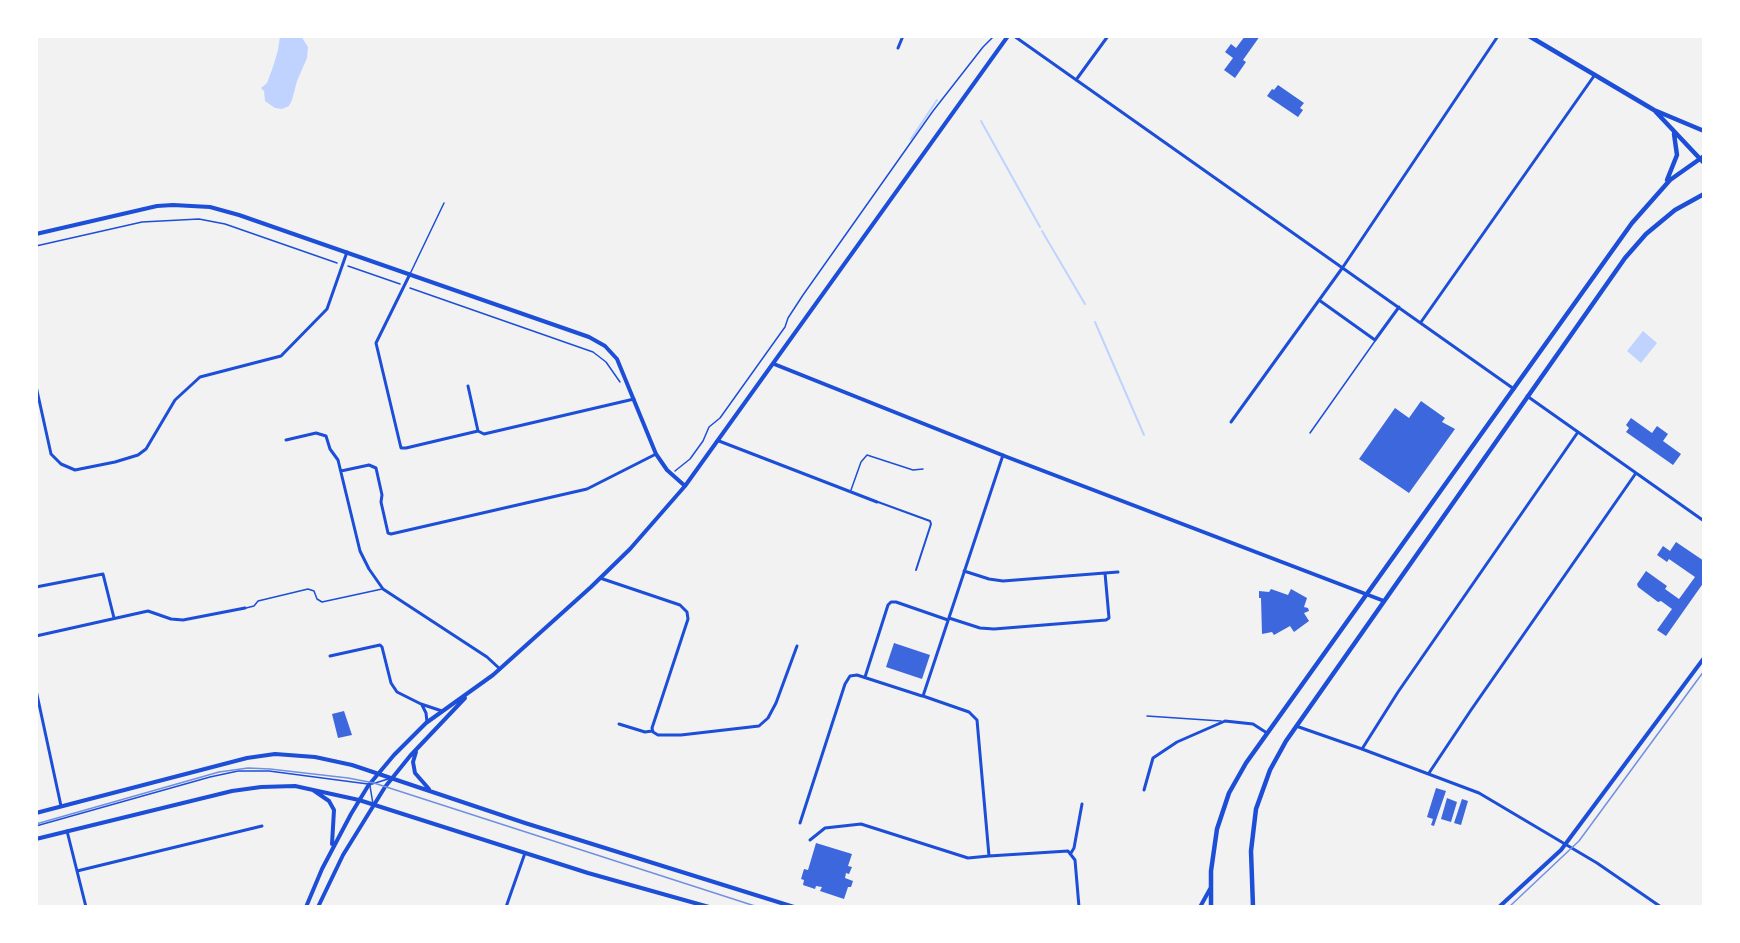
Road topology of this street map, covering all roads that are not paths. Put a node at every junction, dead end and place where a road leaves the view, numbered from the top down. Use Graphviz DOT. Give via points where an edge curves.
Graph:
graph roads {
  1 [pos="903,36"];
  2 [pos="1008,36"];
  3 [pos="1014,36"];
  4 [pos="1107,36"];
  5 [pos="1498,36"];
  6 [pos="1529,36"];
  7 [pos="897,48"];
  8 [pos="1594,76"];
  9 [pos="1076,80"];
  10 [pos="1654,110"];
  11 [pos="1704,131"];
  12 [pos="1673,132"];
  13 [pos="1702,157"];
  14 [pos="1704,163"];
  15 [pos="1664,185"];
  16 [pos="1704,194"];
  17 [pos="444,203"];
  18 [pos="36,234"];
  19 [pos="346,252"];
  20 [pos="1342,267"];
  21 [pos="410,274"];
  22 [pos="1319,300"];
  23 [pos="1399,307"];
  24 [pos="1421,322"];
  25 [pos="1375,340"];
  26 [pos="774,364"];
  27 [pos="36,386"];
  28 [pos="468,386"];
  29 [pos="1514,389"];
  30 [pos="1527,396"];
  31 [pos="634,399"];
  32 [pos="1232,422"];
  33 [pos="478,431"];
  34 [pos="1578,432"];
  35 [pos="1310,433"];
  36 [pos="286,440"];
  37 [pos="719,441"];
  38 [pos="656,454"];
  39 [pos="1003,455"];
  40 [pos="923,469"];
  41 [pos="341,471"];
  42 [pos="1636,472"];
  43 [pos="685,486"];
  44 [pos="851,491"];
  45 [pos="877,502"];
  46 [pos="1704,521"];
  47 [pos="916,570"];
  48 [pos="964,571"];
  49 [pos="1118,572"];
  50 [pos="1105,573"];
  51 [pos="600,578"];
  52 [pos="36,587"];
  53 [pos="383,589"];
  54 [pos="1366,593"];
  55 [pos="1384,601"];
  56 [pos="245,608"];
  57 [pos="114,618"];
  58 [pos="949,619"];
  59 [pos="36,636"];
  60 [pos="797,646"];
  61 [pos="330,656"];
  62 [pos="1704,658"];
  63 [pos="500,669"];
  64 [pos="865,677"];
  65 [pos="36,690"];
  66 [pos="467,695"];
  67 [pos="923,696"];
  68 [pos="421,704"];
  69 [pos="442,711"];
  70 [pos="1147,716"];
  71 [pos="1225,721"];
  72 [pos="426,723"];
  73 [pos="619,724"];
  74 [pos="1296,726"];
  75 [pos="652,731"];
  76 [pos="1267,733"];
  77 [pos="417,748"];
  78 [pos="1362,748"];
  79 [pos="1429,773"];
  80 [pos="378,774"];
  81 [pos="392,778"];
  82 [pos="369,785"];
  83 [pos="309,788"];
  84 [pos="1144,790"];
  85 [pos="431,791"];
  86 [pos="359,800"];
  87 [pos="374,804"];
  88 [pos="1082,804"];
  89 [pos="62,806"];
  90 [pos="36,813"];
  91 [pos="800,823"];
  92 [pos="36,826"];
  93 [pos="262,826"];
  94 [pos="67,831"];
  95 [pos="36,839"];
  96 [pos="810,840"];
  97 [pos="1566,844"];
  98 [pos="332,848"];
  99 [pos="525,853"];
  100 [pos="1071,853"];
  101 [pos="989,856"];
  102 [pos="77,871"];
  103 [pos="1210,889"];
  104 [pos="86,907"];
  105 [pos="306,907"];
  106 [pos="318,907"];
  107 [pos="506,907"];
  108 [pos="710,907"];
  109 [pos="794,907"];
  110 [pos="1079,907"];
  111 [pos="1200,907"];
  112 [pos="1211,907"];
  113 [pos="1252,907"];
  114 [pos="1499,907"];
  115 [pos="1661,907"];
  1 -- 7 [label="street"];
  2 -- 26 [label="street"];
  3 -- 9 [label="street"];
  4 -- 9 [label="street"];
  5 -- 20 [label="street"];
  6 -- 8 [label="main road"];
  8 -- 10 [label="main road"];
  8 -- 24 [label="street"];
  9 -- 20 [label="street"];
  10 -- 11 [label="main road"];
  10 -- 12 [label="main road"];
  12 -- 13 [label="main road"];
  12 -- 15 [label="main road" via="1677,155"];
  13 -- 14 [label="main road"];
  13 -- 15 [label="main road"];
  15 -- 29 [label="main road" via="1632,223"];
  16 -- 30 [label="main road" via="1675,210 1646,234"];
  17 -- 21 [label="lane"];
  18 -- 19 [label="street" via="148,207 182,205 223,210"];
  19 -- 21 [label="street"];
  19 -- 27 [label="street" via="327,309 281,356 200,377 175,400 146,449 135,456 75,470 61,464 51,454"];
  20 -- 22 [label="street"];
  20 -- 23 [label="street"];
  21 -- 31 [label="street" via="598,341 617,359"];
  21 -- 33 [label="street" via="376,343 399,445 406,448"];
  22 -- 25 [label="street"];
  22 -- 32 [label="street"];
  23 -- 24 [label="street"];
  23 -- 25 [label="street"];
  24 -- 29 [label="street"];
  25 -- 35 [label="lane"];
  26 -- 37 [label="street"];
  26 -- 39 [label="street"];
  28 -- 33 [label="street"];
  29 -- 54 [label="main road"];
  30 -- 34 [label="street"];
  30 -- 55 [label="main road"];
  31 -- 33 [label="street" via="484,434"];
  31 -- 38 [label="street"];
  34 -- 42 [label="street"];
  34 -- 78 [label="street"];
  36 -- 41 [label="street" via="316,433 326,436"];
  37 -- 43 [label="street"];
  37 -- 44 [label="street"];
  38 -- 41 [label="street" via="587,489 391,534 376,468 369,465"];
  38 -- 43 [label="street"];
  39 -- 48 [label="street"];
  39 -- 54 [label="street"];
  40 -- 44 [label="lane" via="913,470 867,455"];
  41 -- 53 [label="street" via="360,551"];
  42 -- 46 [label="street"];
  42 -- 79 [label="street"];
  43 -- 51 [label="street"];
  44 -- 45 [label="street"];
  45 -- 47 [label="street" via="932,524"];
  48 -- 50 [label="street" via="1003,581"];
  48 -- 58 [label="street"];
  49 -- 50 [label="street"];
  50 -- 58 [label="street" via="1107,620 994,629"];
  51 -- 63 [label="street"];
  51 -- 75 [label="street" via="680,605 687,612"];
  52 -- 57 [label="street" via="103,574"];
  53 -- 56 [label="lane" via="322,602 308,589"];
  53 -- 63 [label="street"];
  54 -- 55 [label="street"];
  54 -- 76 [label="main road"];
  55 -- 74 [label="main road"];
  56 -- 57 [label="street" via="183,620 148,611"];
  57 -- 59 [label="street"];
  58 -- 64 [label="street" via="889,603"];
  58 -- 67 [label="street"];
  60 -- 75 [label="street" via="776,703 759,726 668,737"];
  61 -- 68 [label="street" via="380,645 395,689"];
  62 -- 97 [label="street"];
  63 -- 66 [label="street"];
  64 -- 67 [label="street"];
  64 -- 91 [label="street" via="852,675 847,680"];
  65 -- 89 [label="street"];
  66 -- 69 [label="street"];
  66 -- 77 [label="street"];
  67 -- 101 [label="street" via="969,712 978,722"];
  68 -- 69 [label="street"];
  68 -- 72 [label="street"];
  69 -- 72 [label="street"];
  70 -- 71 [label="lane"];
  71 -- 76 [label="street" via="1253,724"];
  71 -- 84 [label="street" via="1177,742 1153,758"];
  72 -- 80 [label="street"];
  73 -- 75 [label="street"];
  74 -- 78 [label="street"];
  74 -- 113 [label="main road" via="1270,770 1257,809 1251,851"];
  76 -- 103 [label="main road" via="1241,771 1225,804 1215,842"];
  77 -- 81 [label="street"];
  77 -- 85 [label="street" via="415,773"];
  78 -- 79 [label="street"];
  79 -- 97 [label="street" via="1488,798"];
  80 -- 81 [label="street"];
  80 -- 82 [label="street"];
  80 -- 89 [label="street" via="321,758 292,754 261,756"];
  81 -- 82 [label="lane"];
  81 -- 85 [label="street"];
  81 -- 87 [label="street"];
  82 -- 86 [label="street"];
  82 -- 87 [label="lane"];
  82 -- 92 [label="lane" via="269,771 238,771"];
  83 -- 86 [label="street"];
  83 -- 94 [label="street" via="248,788"];
  83 -- 98 [label="street" via="329,801 334,810"];
  85 -- 109 [label="street"];
  86 -- 87 [label="street"];
  86 -- 98 [label="street"];
  87 -- 99 [label="street"];
  87 -- 106 [label="street"];
  88 -- 100 [label="street"];
  89 -- 90 [label="street"];
  93 -- 102 [label="street"];
  94 -- 95 [label="street"];
  94 -- 102 [label="street"];
  96 -- 101 [label="street" via="825,828 861,824 968,858"];
  97 -- 114 [label="street"];
  97 -- 115 [label="street"];
  98 -- 105 [label="street"];
  99 -- 107 [label="street"];
  99 -- 108 [label="street"];
  100 -- 101 [label="street" via="1063,850"];
  100 -- 110 [label="street"];
  102 -- 104 [label="street"];
  103 -- 111 [label="street"];
  103 -- 112 [label="main road"];
}
